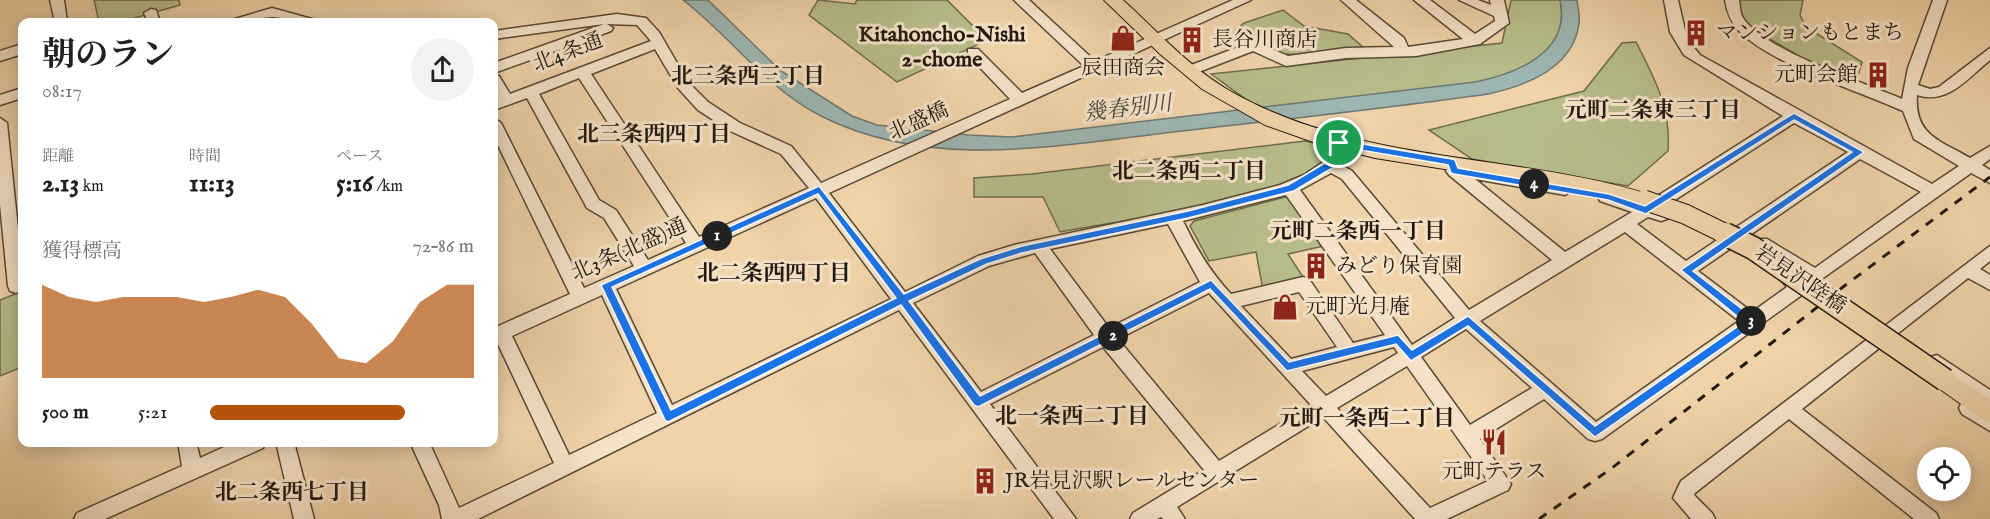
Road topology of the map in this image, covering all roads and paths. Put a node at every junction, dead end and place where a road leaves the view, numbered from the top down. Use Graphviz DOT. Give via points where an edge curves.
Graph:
graph roads {
  1 [pos="57,0"];
  2 [pos="1021,0"];
  3 [pos="1113,0"];
  4 [pos="1244,0"];
  5 [pos="1348,0"];
  6 [pos="1443,0"];
  7 [pos="1466,0"];
  8 [pos="1497,0"];
  9 [pos="1671,0"];
  10 [pos="1732,0"];
  11 [pos="1940,0"];
  12 [pos="1425,2"];
  13 [pos="1223,4"];
  14 [pos="1502,14"];
  15 [pos="60,18"];
  16 [pos="253,18"];
  17 [pos="293,18"];
  18 [pos="625,18"];
  19 [pos="498,34"];
  20 [pos="1157,39"];
  21 [pos="1475,41"];
  22 [pos="658,43"];
  23 [pos="18,50"];
  24 [pos="1402,50"];
  25 [pos="973,52"];
  26 [pos="1990,53"];
  27 [pos="0,56"];
  28 [pos="498,67"];
  29 [pos="1094,67"];
  30 [pos="582,72"];
  31 [pos="1197,75"];
  32 [pos="1912,88"];
  33 [pos="530,91"];
  34 [pos="18,94"];
  35 [pos="0,100"];
  36 [pos="500,103"];
  37 [pos="1013,103"];
  38 [pos="1911,109"];
  39 [pos="1794,116"];
  40 [pos="0,123"];
  41 [pos="498,131"];
  42 [pos="1334,142"];
  43 [pos="1990,151"];
  44 [pos="1859,152"];
  45 [pos="1330,165"];
  46 [pos="1970,165"];
  47 [pos="1453,166"];
  48 [pos="2,170"];
  49 [pos="848,177"];
  50 [pos="1990,177"];
  51 [pos="1290,188"];
  52 [pos="819,189"];
  53 [pos="1933,192"];
  54 [pos="1667,198"];
  55 [pos="1645,205"];
  56 [pos="1173,218"];
  57 [pos="1625,223"];
  58 [pos="1743,233"];
  59 [pos="1726,244"];
  60 [pos="696,245"];
  61 [pos="1039,246"];
  62 [pos="1990,252"];
  63 [pos="1565,261"];
  64 [pos="644,268"];
  65 [pos="1686,270"];
  66 [pos="1968,270"];
  67 [pos="1816,276"];
  68 [pos="1211,284"];
  69 [pos="1990,284"];
  70 [pos="606,285"];
  71 [pos="13,287"];
  72 [pos="1800,287"];
  73 [pos="580,297"];
  74 [pos="903,300"];
  75 [pos="1228,302"];
  76 [pos="1468,321"];
  77 [pos="1752,322"];
  78 [pos="1890,329"];
  79 [pos="498,334"];
  80 [pos="498,336"];
  81 [pos="1107,339"];
  82 [pos="1398,339"];
  83 [pos="1875,341"];
  84 [pos="1349,351"];
  85 [pos="1411,356"];
  86 [pos="1287,367"];
  87 [pos="1546,389"];
  88 [pos="1990,400"];
  89 [pos="978,402"];
  90 [pos="1324,408"];
  91 [pos="1789,409"];
  92 [pos="1990,412"];
  93 [pos="668,417"];
  94 [pos="1990,423"];
  95 [pos="1467,437"];
  96 [pos="188,447"];
  97 [pos="245,447"];
  98 [pos="286,447"];
  99 [pos="421,447"];
  100 [pos="565,466"];
  101 [pos="193,471"];
  102 [pos="1218,473"];
  103 [pos="1169,512"];
  104 [pos="91,518"];
  105 [pos="304,519"];
  106 [pos="452,519"];
  107 [pos="458,519"];
  108 [pos="1066,519"];
  109 [pos="1140,519"];
  110 [pos="1427,519"];
  111 [pos="1705,519"];
  112 [pos="1929,519"];
  1 -- 15 [label="street"];
  2 -- 29 [label="street"];
  3 -- 20 [label="main road, 岩見沢陸橋"];
  4 -- 13 [label="street"];
  5 -- 24 [label="street" via="1399,41"];
  6 -- 12 [label="street"];
  7 -- 14 [label="street"];
  8 -- 14 [label="street"];
  9 -- 39 [label="street" via="1676,34 1686,51"];
  10 -- 38 [label="street" via="1740,24 1782,52 1823,74"];
  11 -- 32 [label="street" via="1922,43"];
  12 -- 21 [label="street"];
  13 -- 20 [label="street"];
  14 -- 21 [label="street" via="1502,23"];
  16 -- 17 [label="street" via="272,12"];
  18 -- 19 [label="street"];
  18 -- 22 [label="street" via="641,21"];
  18 -- 28 [label="street" via="618,24"];
  20 -- 29 [label="street"];
  20 -- 31 [label="main road, 岩見沢陸橋"];
  21 -- 24 [label="street" via="1449,48"];
  22 -- 30 [label="street, 北4条通"];
  22 -- 52 [label="street" via="683,84 703,106 735,127 786,150"];
  23 -- 27 [label="street"];
  24 -- 31 [label="street" via="1286,61 1254,46"];
  25 -- 37 [label="street"];
  26 -- 32 [label="street" via="1944,91 1930,94"];
  29 -- 37 [label="street"];
  30 -- 33 [label="street, 北4条通"];
  30 -- 60 [label="street"];
  31 -- 42 [label="main road, 岩見沢陸橋" via="1264,116"];
  32 -- 38 [label="street"];
  33 -- 36 [label="street, 北4条通"];
  33 -- 64 [label="street" via="593,204 610,214"];
  34 -- 35 [label="street"];
  37 -- 49 [label="street, 北盛橋"];
  38 -- 46 [label="street" via="1918,135"];
  39 -- 44 [label="street"];
  39 -- 54 [label="street"];
  40 -- 48 [label="street"];
  41 -- 73 [label="street"];
  42 -- 45 [label="street" via="1336,158"];
  42 -- 47 [label="main road, 岩見沢陸橋"];
  43 -- 46 [label="street"];
  44 -- 53 [label="street"];
  44 -- 58 [label="street"];
  45 -- 51 [label="street"];
  45 -- 76 [label="street" via="1347,175"];
  46 -- 50 [label="street"];
  46 -- 53 [label="street"];
  47 -- 55 [label="main road, 岩見沢陸橋" via="1572,181"];
  47 -- 63 [label="street"];
  48 -- 71 [label="street"];
  49 -- 52 [label="street, 北3条(北盛)通"];
  51 -- 56 [label="street"];
  51 -- 82 [label="street"];
  52 -- 60 [label="street, 北3条(北盛)通"];
  52 -- 74 [label="street"];
  53 -- 67 [label="street"];
  54 -- 55 [label="street"];
  54 -- 58 [label="street"];
  55 -- 57 [label="street"];
  55 -- 59 [label="street"];
  55 -- 92 [label="main road, 岩見沢陸橋, bridge" via="1684,214 1753,248"];
  56 -- 61 [label="street"];
  56 -- 68 [label="street"];
  57 -- 63 [label="street"];
  57 -- 65 [label="street"];
  58 -- 59 [label="street"];
  58 -- 67 [label="street"];
  59 -- 65 [label="street"];
  59 -- 72 [label="street"];
  60 -- 64 [label="street, 北3条(北盛)通"];
  61 -- 74 [label="street" via="984,261"];
  61 -- 81 [label="street"];
  62 -- 66 [label="street"];
  63 -- 76 [label="street"];
  64 -- 70 [label="street, 北3条(北盛)通"];
  65 -- 77 [label="street"];
  66 -- 69 [label="street"];
  66 -- 78 [label="street"];
  67 -- 72 [label="street"];
  68 -- 75 [label="street"];
  68 -- 81 [label="street"];
  70 -- 73 [label="street, 北3条(北盛)通"];
  70 -- 93 [label="street"];
  72 -- 77 [label="street"];
  73 -- 79 [label="street, 北3条(北盛)通"];
  74 -- 89 [label="street"];
  74 -- 93 [label="street"];
  75 -- 84 [label="street" via="1303,284"];
  75 -- 86 [label="street"];
  76 -- 85 [label="street"];
  76 -- 87 [label="street"];
  77 -- 87 [label="street" via="1595,433"];
  78 -- 83 [label="street"];
  78 -- 88 [label="street"];
  80 -- 100 [label="street"];
  81 -- 89 [label="street"];
  81 -- 102 [label="street"];
  82 -- 84 [label="street"];
  82 -- 85 [label="street"];
  83 -- 91 [label="street"];
  83 -- 94 [label="street"];
  84 -- 86 [label="street"];
  85 -- 90 [label="street"];
  85 -- 95 [label="street"];
  86 -- 90 [label="street"];
  87 -- 95 [label="street"];
  89 -- 108 [label="street"];
  90 -- 102 [label="street"];
  90 -- 110 [label="street"];
  91 -- 111 [label="street" via="1684,491 1686,502"];
  91 -- 112 [label="street"];
  93 -- 100 [label="street"];
  95 -- 110 [label="street" via="1501,484"];
  96 -- 101 [label="street"];
  97 -- 101 [label="street"];
  98 -- 105 [label="street"];
  99 -- 106 [label="street"];
  100 -- 107 [label="street"];
  101 -- 104 [label="street"];
  102 -- 103 [label="street"];
  103 -- 109 [label="street"];
}
